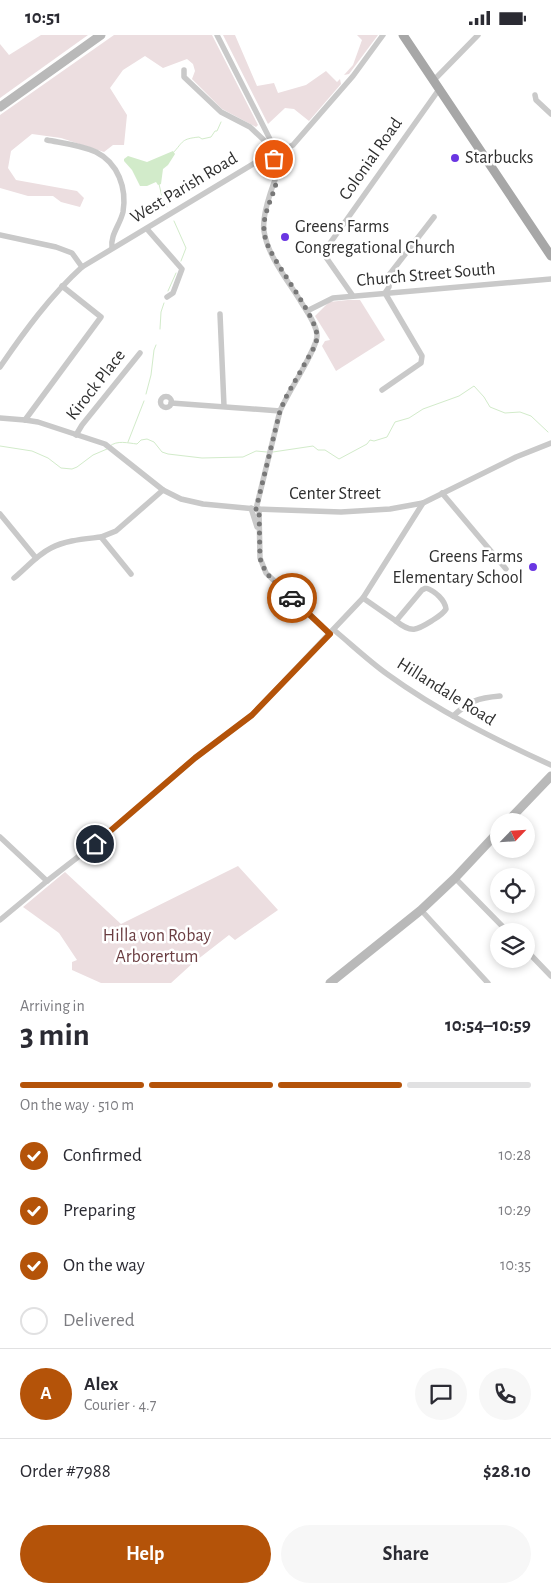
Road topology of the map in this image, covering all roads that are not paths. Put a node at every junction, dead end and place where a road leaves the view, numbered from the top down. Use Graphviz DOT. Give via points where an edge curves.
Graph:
graph roads {
  1 [pos="101,35"];
  2 [pos="217,35"];
  3 [pos="383,35"];
  4 [pos="403,35"];
  5 [pos="478,35"];
  6 [pos="184,69"];
  7 [pos="434,80"];
  8 [pos="440,88"];
  9 [pos="535,95"];
  10 [pos="0,107"];
  11 [pos="551,114"];
  12 [pos="46,140"];
  13 [pos="277,151"];
  14 [pos="278,173"];
  15 [pos="434,217"];
  16 [pos="147,229"];
  17 [pos="0,235"];
  18 [pos="112,249"];
  19 [pos="551,256"];
  20 [pos="82,267"];
  21 [pos="551,279"];
  22 [pos="62,286"];
  23 [pos="385,293"];
  24 [pos="353,296"];
  25 [pos="167,297"];
  26 [pos="306,311"];
  27 [pos="220,314"];
  28 [pos="140,353"];
  29 [pos="0,367"];
  30 [pos="382,390"];
  31 [pos="171,403"];
  32 [pos="224,406"];
  33 [pos="280,411"];
  34 [pos="0,418"];
  35 [pos="26,420"];
  36 [pos="76,435"];
  37 [pos="551,443"];
  38 [pos="163,490"];
  39 [pos="442,493"];
  40 [pos="423,503"];
  41 [pos="255,508"];
  42 [pos="0,513"];
  43 [pos="101,537"];
  44 [pos="36,558"];
  45 [pos="506,569"];
  46 [pos="131,574"];
  47 [pos="14,578"];
  48 [pos="364,598"];
  49 [pos="396,621"];
  50 [pos="332,632"];
  51 [pos="500,696"];
  52 [pos="452,716"];
  53 [pos="551,765"];
  54 [pos="551,776"];
  55 [pos="516,813"];
  56 [pos="0,837"];
  57 [pos="490,840"];
  58 [pos="454,878"];
  59 [pos="47,881"];
  60 [pos="421,910"];
  61 [pos="0,920"];
  62 [pos="499,923"];
  63 [pos="535,960"];
  64 [pos="551,976"];
  65 [pos="330,983"];
  66 [pos="488,983"];
  1 -- 10 [label="street"];
  2 -- 13 [label="street"];
  3 -- 13 [label="street, West Parish Road" via="298,139"];
  4 -- 7 [label="main road"];
  5 -- 7 [label="street"];
  6 -- 13 [label="street" via="184,77 221,112 250,127"];
  7 -- 8 [label="main road"];
  8 -- 19 [label="main road"];
  8 -- 24 [label="street, Colonial Road" via="324,253"];
  9 -- 11 [label="street"];
  12 -- 18 [label="street" via="94,152 103,157 121,178 124,193 122,213 111,242"];
  13 -- 14 [label="street"];
  13 -- 14 [label="street, Hillandale Road" via="285,155"];
  13 -- 16 [label="street, West Parish Road"];
  14 -- 26 [label="street, Hillandale Road" via="267,206 264,235"];
  15 -- 23 [label="street" via="389,275"];
  16 -- 18 [label="street, West Parish Road"];
  16 -- 25 [label="street" via="182,269 173,293"];
  17 -- 20 [label="street" via="72,253"];
  18 -- 20 [label="street, West Parish Road"];
  20 -- 22 [label="street, West Parish Road"];
  21 -- 23 [label="street, Church Street South"];
  22 -- 29 [label="street, West Parish Road"];
  22 -- 35 [label="street" via="101,317"];
  23 -- 24 [label="street, Church Street South"];
  23 -- 30 [label="street" via="422,360"];
  24 -- 26 [label="street, Church Street South" via="328,299"];
  26 -- 33 [label="street, Hillandale Road" via="317,334 316,343"];
  27 -- 32 [label="street"];
  28 -- 36 [label="street, Kirock Place"];
  31 -- 32 [label="street"];
  32 -- 33 [label="street"];
  33 -- 41 [label="street, Hillandale Road"];
  34 -- 35 [label="street, Center Street"];
  35 -- 36 [label="street, Center Street"];
  36 -- 38 [label="street, Center Street" via="109,447"];
  37 -- 39 [label="street"];
  38 -- 41 [label="street, Center Street" via="181,499 203,504"];
  38 -- 43 [label="street" via="116,531"];
  39 -- 40 [label="street"];
  39 -- 45 [label="street"];
  40 -- 41 [label="street, Center Street" via="341,512"];
  40 -- 48 [label="street"];
  41 -- 50 [label="street, Hillandale Road" via="260,558 266,573"];
  42 -- 44 [label="street"];
  43 -- 44 [label="street" via="68,541"];
  43 -- 46 [label="street"];
  44 -- 47 [label="street"];
  48 -- 49 [label="street"];
  48 -- 50 [label="street"];
  49 -- 49 [label="street" via="409,629 419,629 444,613 446,605 426,588"];
  50 -- 52 [label="street, Hillandale Road" via="387,674"];
  50 -- 59 [label="street" via="252,715"];
  51 -- 52 [label="street" via="468,703"];
  52 -- 53 [label="street, Hillandale Road"];
  54 -- 55 [label="street"];
  56 -- 59 [label="street"];
  57 -- 58 [label="street"];
  58 -- 60 [label="street"];
  58 -- 62 [label="street"];
  59 -- 61 [label="street"];
  60 -- 65 [label="street"];
  60 -- 66 [label="street"];
  63 -- 64 [label="street"];
}
